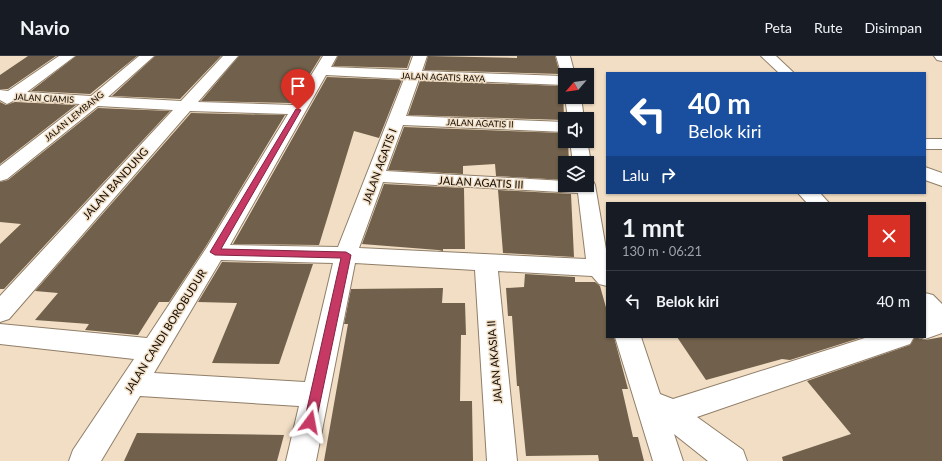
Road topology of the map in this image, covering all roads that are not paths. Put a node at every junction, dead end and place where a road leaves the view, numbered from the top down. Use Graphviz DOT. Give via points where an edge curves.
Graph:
graph roads {
  1 [pos="68,56"];
  2 [pos="147,56"];
  3 [pos="231,56"];
  4 [pos="420,56"];
  5 [pos="563,56"];
  6 [pos="768,56"];
  7 [pos="326,64"];
  8 [pos="566,68"];
  9 [pos="786,72"];
  10 [pos="411,76"];
  11 [pos="558,81"];
  12 [pos="4,98"];
  13 [pos="95,100"];
  14 [pos="184,106"];
  15 [pos="298,110"];
  16 [pos="395,120"];
  17 [pos="558,127"];
  18 [pos="926,144"];
  19 [pos="942,144"];
  20 [pos="0,175"];
  21 [pos="375,176"];
  22 [pos="558,185"];
  23 [pos="587,192"];
  24 [pos="809,194"];
  25 [pos="818,202"];
  26 [pos="215,252"];
  27 [pos="346,255"];
  28 [pos="486,263"];
  29 [pos="603,273"];
  30 [pos="926,303"];
  31 [pos="0,312"];
  32 [pos="926,329"];
  33 [pos="0,334"];
  34 [pos="628,338"];
  35 [pos="898,338"];
  36 [pos="154,350"];
  37 [pos="133,384"];
  38 [pos="316,395"];
  39 [pos="646,396"];
  40 [pos="671,414"];
  41 [pos="84,461"];
  42 [pos="301,461"];
  43 [pos="502,461"];
  44 [pos="668,461"];
  45 [pos="732,461"];
  1 -- 12 [label="street"];
  2 -- 13 [label="street, JALAN LEMBANG"];
  3 -- 14 [label="street, JALAN BANDUNG"];
  4 -- 10 [label="street, JALAN AGATIS I"];
  5 -- 8 [label="street"];
  6 -- 9 [label="street"];
  7 -- 10 [label="street, JALAN AGATIS RAYA"];
  7 -- 15 [label="street, JALAN CANDI BOROBUDUR"];
  10 -- 11 [label="street, JALAN AGATIS RAYA"];
  10 -- 16 [label="street, JALAN AGATIS I"];
  12 -- 13 [label="street, JALAN CIAMIS"];
  13 -- 14 [label="street, JALAN CIAMIS"];
  13 -- 20 [label="street, JALAN LEMBANG"];
  14 -- 15 [label="street, JALAN CIAMIS"];
  14 -- 31 [label="street, JALAN BANDUNG"];
  15 -- 26 [label="street, JALAN CANDI BOROBUDUR"];
  16 -- 17 [label="street, JALAN AGATIS II"];
  16 -- 21 [label="street, JALAN AGATIS I"];
  18 -- 19 [label="street"];
  21 -- 22 [label="street, JALAN AGATIS III"];
  21 -- 27 [label="street, JALAN AGATIS I"];
  23 -- 29 [label="street"];
  24 -- 25 [label="street"];
  26 -- 27 [label="street"];
  26 -- 36 [label="street, JALAN CANDI BOROBUDUR"];
  27 -- 28 [label="street"];
  27 -- 38 [label="street, JALAN AGATIS I"];
  28 -- 29 [label="street"];
  28 -- 43 [label="street, JALAN AKASIA II"];
  30 -- 32 [label="street" via="940,318 937,325"];
  33 -- 36 [label="street"];
  34 -- 39 [label="street"];
  35 -- 40 [label="street"];
  36 -- 37 [label="street, JALAN CANDI BOROBUDUR"];
  37 -- 38 [label="street"];
  37 -- 41 [label="street, JALAN CANDI BOROBUDUR"];
  38 -- 42 [label="street, JALAN AGATIS I"];
  39 -- 40 [label="street"];
  39 -- 44 [label="street"];
  40 -- 45 [label="street"];
}
